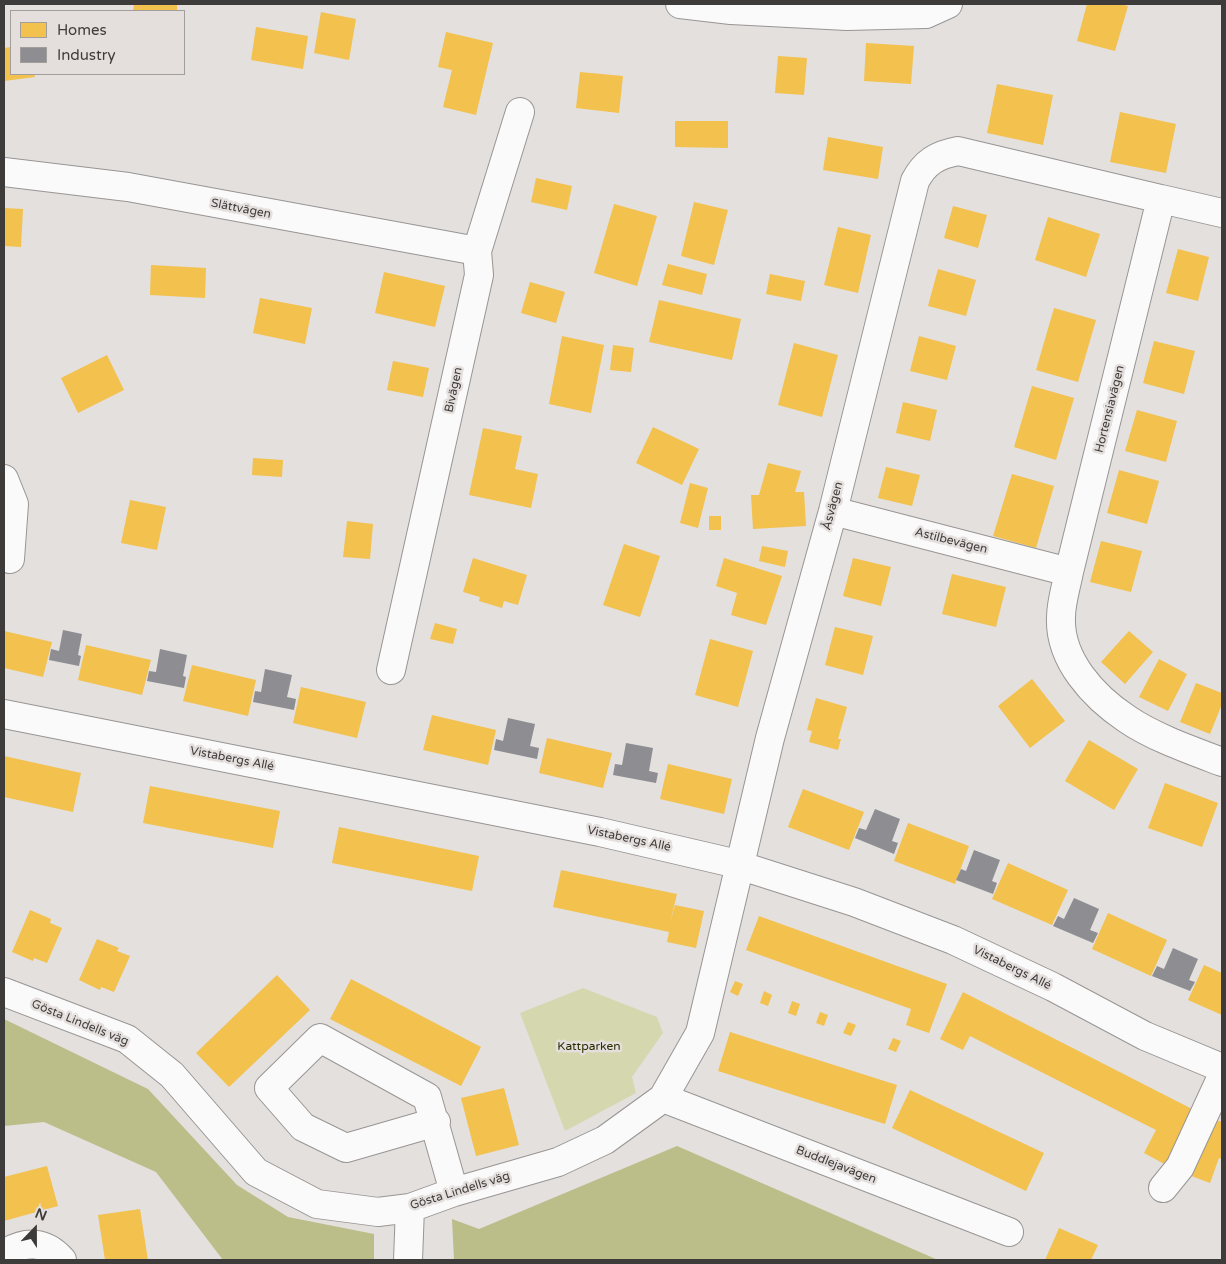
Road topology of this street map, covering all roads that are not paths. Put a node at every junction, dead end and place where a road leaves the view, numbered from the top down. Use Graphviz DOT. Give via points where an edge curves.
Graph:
graph roads {
  1 [pos="680,4"];
  2 [pos="948,4"];
  3 [pos="520,112"];
  4 [pos="4,172"];
  5 [pos="1162,199"];
  6 [pos="1222,213"];
  7 [pos="477,251"];
  8 [pos="4,479"];
  9 [pos="832,511"];
  10 [pos="10,559"];
  11 [pos="1069,572"];
  12 [pos="391,670"];
  13 [pos="4,714"];
  14 [pos="1222,762"];
  15 [pos="741,866"];
  16 [pos="4,992"];
  17 [pos="1222,1068"];
  18 [pos="1222,1076"];
  19 [pos="663,1098"];
  20 [pos="436,1122"];
  21 [pos="1163,1188"];
  22 [pos="454,1192"];
  23 [pos="410,1208"];
  24 [pos="1009,1232"];
  25 [pos="4,1254"];
  26 [pos="62,1260"];
  27 [pos="408,1260"];
  1 -- 2 [label="street" via="848,16 926,14"];
  3 -- 7 [label="street, Bivägen"];
  4 -- 7 [label="street, Slättvägen" via="128,187"];
  5 -- 6 [label="street"];
  5 -- 9 [label="street, Åsvägen" via="958,151 938,155 923,167 915,181"];
  5 -- 11 [label="street, Hortensiavägen"];
  7 -- 12 [label="street, Bivägen" via="478,275"];
  8 -- 10 [label="street" via="14,504"];
  9 -- 11 [label="street, Astilbevägen"];
  9 -- 15 [label="street, Åsvägen" via="770,738"];
  11 -- 14 [label="street, Hortensiavägen" via="1061,618 1067,652 1080,676 1128,720"];
  13 -- 15 [label="street, Vistabergs Allé" via="600,832"];
  15 -- 17 [label="street, Vistabergs Allé" via="854,902 953,940 1053,987 1145,1036"];
  15 -- 19 [label="street, Gösta Lindells väg" via="700,1033"];
  16 -- 23 [label="street, Gösta Lindells väg" via="127,1039 172,1075 256,1172 317,1204 378,1212"];
  18 -- 21 [label="street" via="1180,1167"];
  19 -- 22 [label="street, Gösta Lindells väg" via="605,1140 558,1162"];
  19 -- 24 [label="street, Buddlejavägen"];
  20 -- 20 [label="street" via="427,1097 320,1038 269,1088 303,1127 346,1148"];
  20 -- 22 [label="street"];
  22 -- 23 [label="street, Gösta Lindells väg"];
  23 -- 27 [label="street"];
  25 -- 26 [label="street" via="17,1246 36,1244 47,1246"];
}
